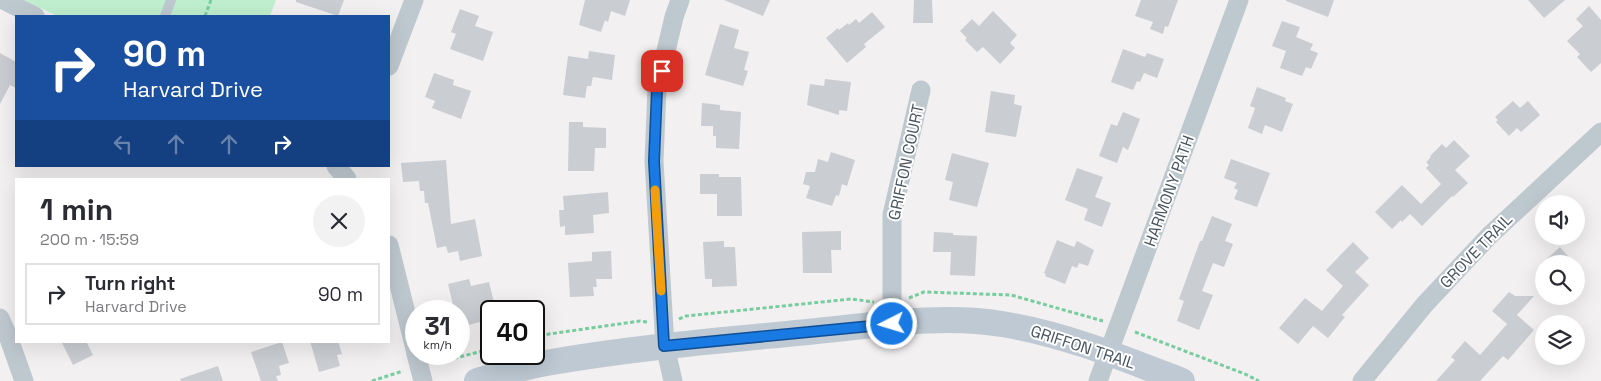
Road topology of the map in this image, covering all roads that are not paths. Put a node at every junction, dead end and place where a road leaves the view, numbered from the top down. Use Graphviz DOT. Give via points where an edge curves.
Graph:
graph roads {
  1 [pos="3,0"];
  2 [pos="170,0"];
  3 [pos="414,0"];
  4 [pos="680,0"];
  5 [pos="1239,0"];
  6 [pos="33,15"];
  7 [pos="165,15"];
  8 [pos="390,63"];
  9 [pos="921,90"];
  10 [pos="1601,132"];
  11 [pos="337,167"];
  12 [pos="346,178"];
  13 [pos="390,249"];
  14 [pos="405,310"];
  15 [pos="0,318"];
  16 [pos="892,324"];
  17 [pos="664,336"];
  18 [pos="1109,353"];
  19 [pos="419,365"];
  20 [pos="24,381"];
  21 [pos="423,381"];
  22 [pos="477,381"];
  23 [pos="673,381"];
  24 [pos="1098,381"];
  25 [pos="1182,381"];
  26 [pos="1362,381"];
  1 -- 6 [label="street"];
  2 -- 7 [label="lane"];
  3 -- 8 [label="street"];
  4 -- 17 [label="street" via="657,89 656,107 654,161"];
  5 -- 18 [label="street, HARMONY PATH"];
  9 -- 16 [label="street, GRIFFON COURT" via="892,215"];
  10 -- 26 [label="street, GROVE TRAIL" via="1489,236 1425,304"];
  11 -- 12 [label="street"];
  13 -- 14 [label="street"];
  15 -- 20 [label="street"];
  16 -- 17 [label="street, GRIFFON TRAIL"];
  16 -- 18 [label="street, GRIFFON TRAIL" via="962,320 1001,323 1050,333"];
  17 -- 22 [label="street, GRIFFON TRAIL"];
  17 -- 23 [label="street"];
  18 -- 24 [label="street, HARMONY PATH"];
  18 -- 25 [label="street, GRIFFON TRAIL"];
  19 -- 21 [label="street"];
}
